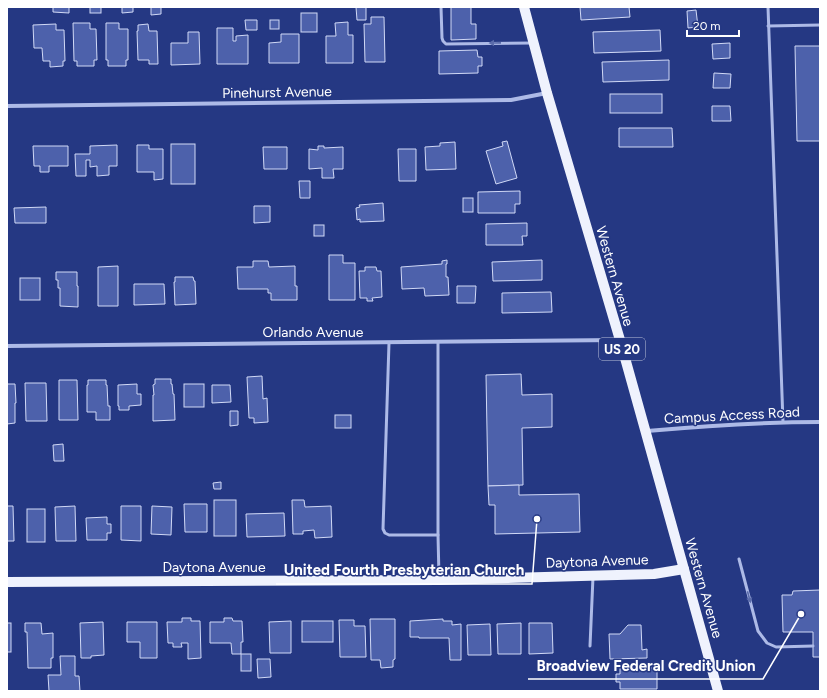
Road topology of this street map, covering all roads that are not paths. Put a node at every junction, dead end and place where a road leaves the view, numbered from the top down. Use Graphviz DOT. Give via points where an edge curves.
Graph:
graph roads {
  1 [pos="441,7"];
  2 [pos="524,7"];
  3 [pos="768,7"];
  4 [pos="820,25"];
  5 [pos="768,26"];
  6 [pos="534,42"];
  7 [pos="547,93"];
  8 [pos="7,106"];
  9 [pos="620,340"];
  10 [pos="438,342"];
  11 [pos="389,343"];
  12 [pos="7,346"];
  13 [pos="783,422"];
  14 [pos="820,422"];
  15 [pos="645,432"];
  16 [pos="438,535"];
  17 [pos="739,559"];
  18 [pos="684,569"];
  19 [pos="593,575"];
  20 [pos="439,580"];
  21 [pos="7,582"];
  22 [pos="590,646"];
  23 [pos="813,646"];
  24 [pos="718,691"];
  6 -- 1 [label="lane, one-way" via="446,44 442,38"];
  2 -- 6 [label="main road, Western Avenue / US 20"];
  3 -- 5 [label="lane"];
  4 -- 5 [label="lane"];
  5 -- 13 [label="lane"];
  6 -- 7 [label="main road, Western Avenue / US 20"];
  7 -- 8 [label="street, Pinehurst Avenue" via="511,100"];
  7 -- 9 [label="main road, Western Avenue / US 20"];
  9 -- 10 [label="street, Orlando Avenue"];
  9 -- 15 [label="main road, Western Avenue / US 20"];
  10 -- 11 [label="street, Orlando Avenue"];
  10 -- 16 [label="lane"];
  11 -- 12 [label="street, Orlando Avenue"];
  11 -- 16 [label="lane" via="383,529 389,535"];
  13 -- 14 [label="street, Campus Access Road"];
  13 -- 15 [label="street, Campus Access Road"];
  15 -- 18 [label="main road, Western Avenue / US 20"];
  16 -- 20 [label="lane"];
  17 -- 23 [label="lane, one-way" via="758,632 767,643 776,647"];
  18 -- 19 [label="main road, Daytona Avenue" via="654,574"];
  18 -- 24 [label="main road, Western Avenue / US 20"];
  19 -- 20 [label="main road, Daytona Avenue"];
  19 -- 22 [label="lane"];
  20 -- 21 [label="main road, Daytona Avenue"];
}
